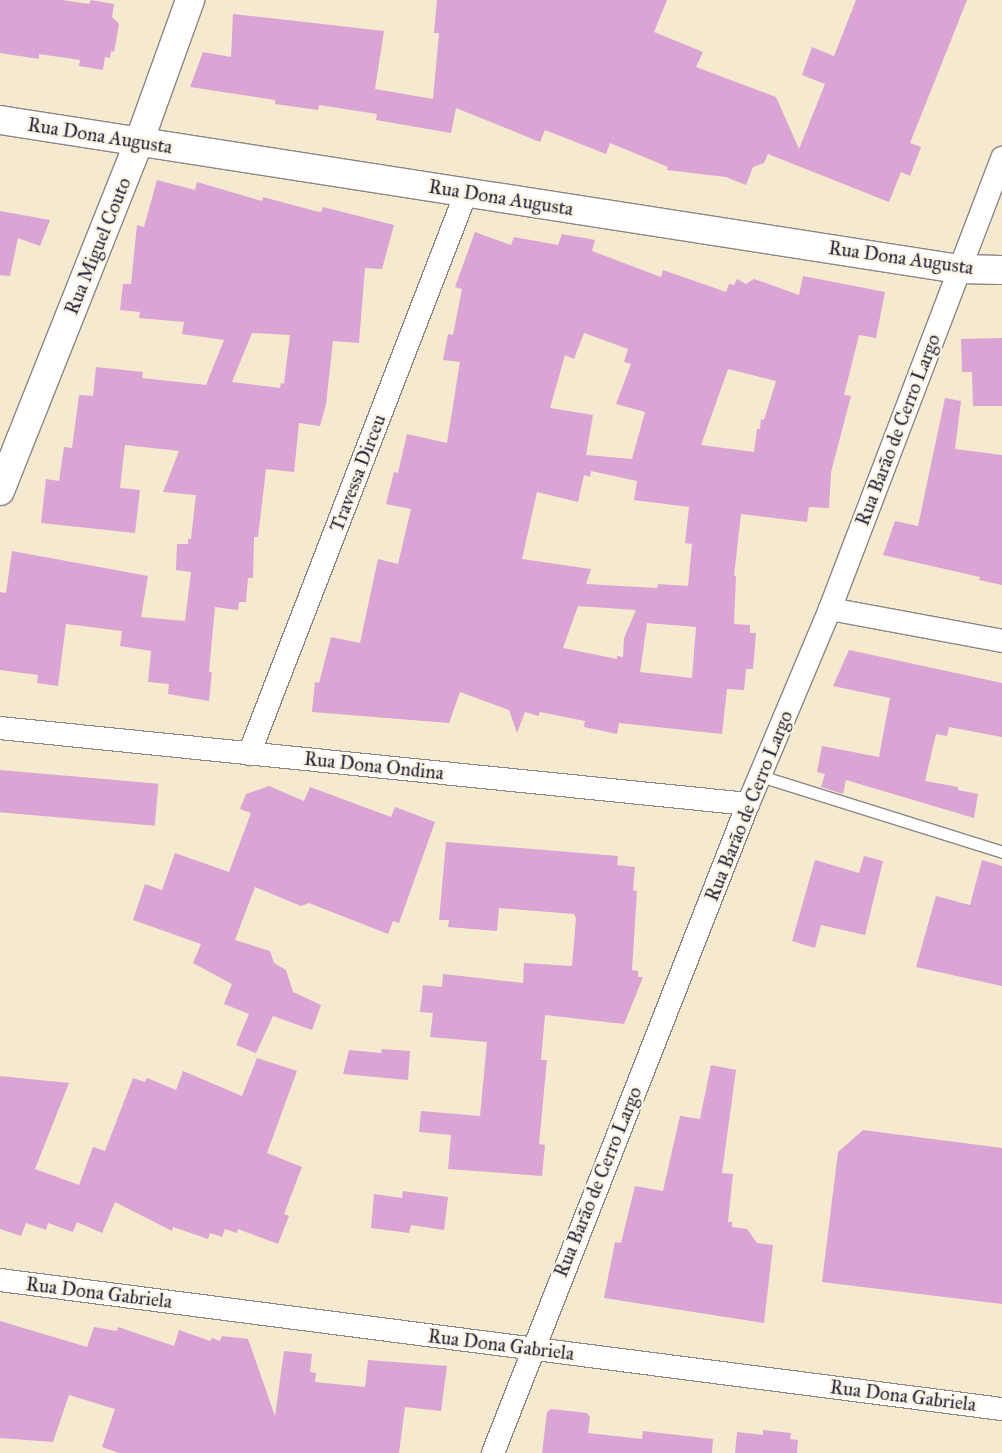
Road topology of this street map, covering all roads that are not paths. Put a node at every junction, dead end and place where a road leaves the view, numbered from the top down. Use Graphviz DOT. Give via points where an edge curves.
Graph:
graph roads {
  1 [pos="190,0"];
  2 [pos="0,120"];
  3 [pos="139,142"];
  4 [pos="1002,158"];
  5 [pos="466,193"];
  6 [pos="959,269"];
  7 [pos="1002,270"];
  8 [pos="0,491"];
  9 [pos="830,609"];
  10 [pos="1002,641"];
  11 [pos="0,728"];
  12 [pos="249,754"];
  13 [pos="760,776"];
  14 [pos="748,804"];
  15 [pos="1002,852"];
  16 [pos="0,1280"];
  17 [pos="532,1349"];
  18 [pos="1002,1409"];
  19 [pos="493,1453"];
  1 -- 3 [label="street, Rua Miguel Couto"];
  2 -- 3 [label="street, Rua Dona Augusta"];
  3 -- 5 [label="street, Rua Dona Augusta"];
  3 -- 8 [label="street, Rua Miguel Couto"];
  4 -- 6 [label="street, Rua Barão de Cerro Largo"];
  5 -- 6 [label="street, Rua Dona Augusta"];
  5 -- 12 [label="street, Travessa Dirceu"];
  6 -- 7 [label="street, Rua Dona Augusta"];
  6 -- 9 [label="street, Rua Barão de Cerro Largo"];
  9 -- 10 [label="street"];
  9 -- 13 [label="street, Rua Barão de Cerro Largo"];
  11 -- 12 [label="street, Rua Dona Ondina"];
  12 -- 14 [label="street, Rua Dona Ondina"];
  13 -- 14 [label="street, Rua Barão de Cerro Largo"];
  13 -- 15 [label="lane"];
  14 -- 17 [label="street, Rua Barão de Cerro Largo"];
  16 -- 17 [label="street, Rua Dona Gabriela"];
  17 -- 18 [label="street, Rua Dona Gabriela"];
  17 -- 19 [label="street, Rua Barão de Cerro Largo"];
}
